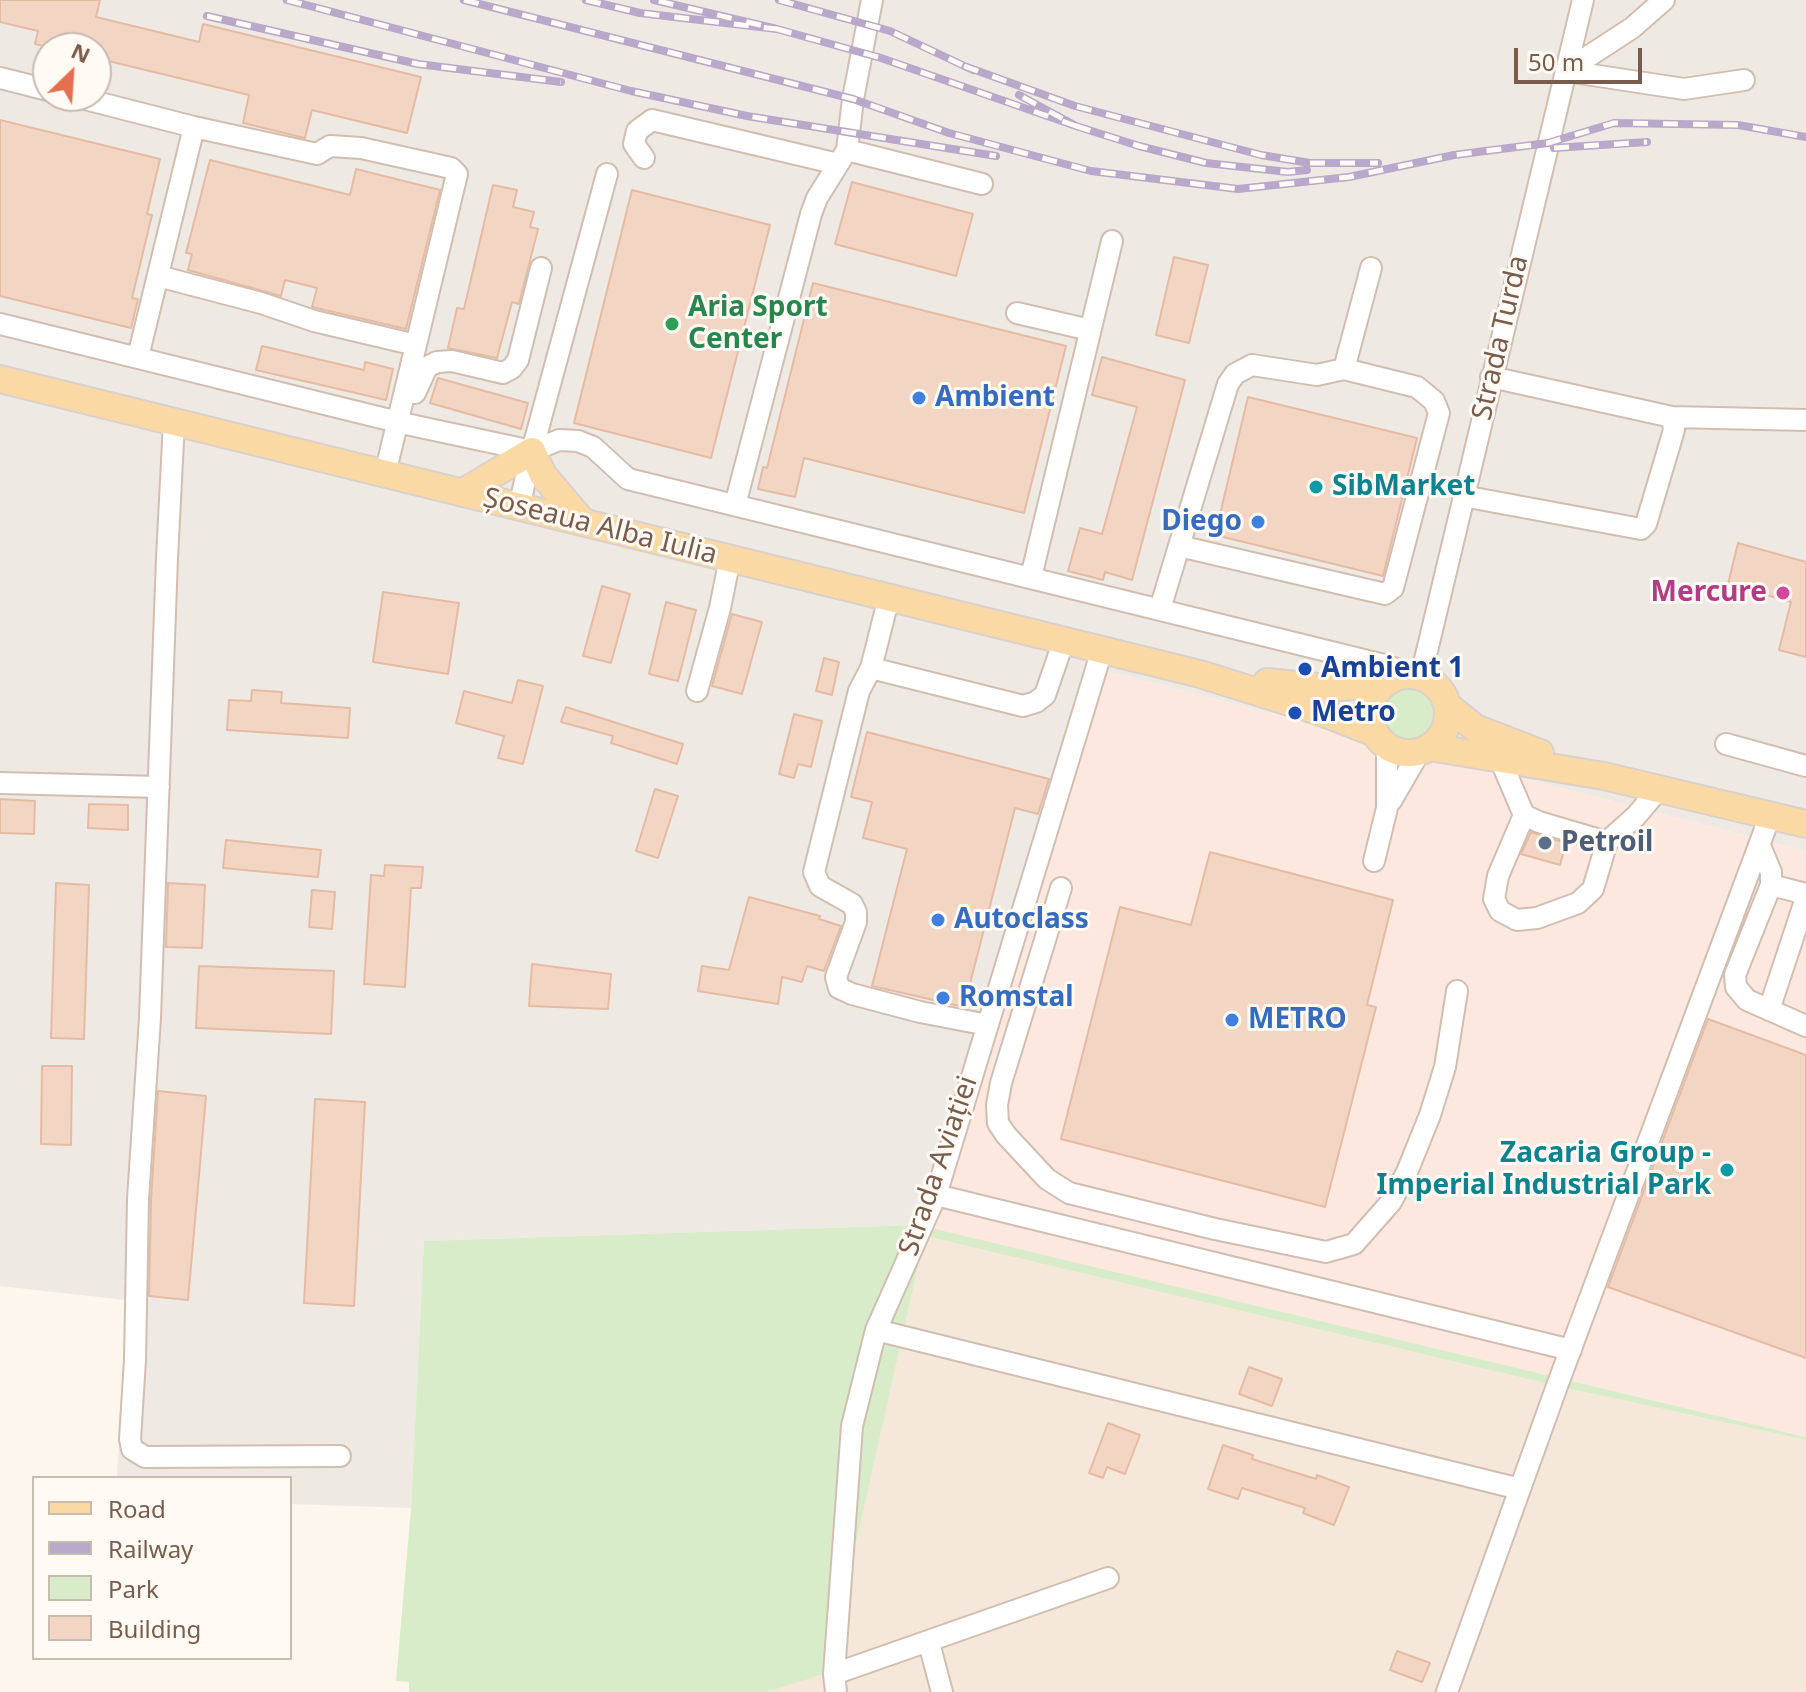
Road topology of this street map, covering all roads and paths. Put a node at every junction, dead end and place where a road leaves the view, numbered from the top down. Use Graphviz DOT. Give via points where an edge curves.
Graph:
graph roads {
  1 [pos="872,0"];
  2 [pos="1583,0"];
  3 [pos="1664,0"];
  4 [pos="1566,71"];
  5 [pos="0,78"];
  6 [pos="1744,80"];
  7 [pos="32,86"];
  8 [pos="112,106"];
  9 [pos="194,127"];
  10 [pos="843,157"];
  11 [pos="644,158"];
  12 [pos="607,174"];
  13 [pos="982,184"];
  14 [pos="1112,241"];
  15 [pos="541,268"];
  16 [pos="1371,268"];
  17 [pos="158,276"];
  18 [pos="1017,313"];
  19 [pos="0,324"];
  20 [pos="1090,330"];
  21 [pos="416,345"];
  22 [pos="138,357"];
  23 [pos="1344,369"];
  24 [pos="1491,377"];
  25 [pos="0,379"];
  26 [pos="1672,417"];
  27 [pos="1806,420"];
  28 [pos="174,422"];
  29 [pos="402,423"];
  30 [pos="532,451"];
  31 [pos="385,474"];
  32 [pos="462,493"];
  33 [pos="1463,496"];
  34 [pos="735,505"];
  35 [pos="519,507"];
  36 [pos="582,521"];
  37 [pos="1179,546"];
  38 [pos="730,558"];
  39 [pos="1031,577"];
  40 [pos="889,597"];
  41 [pos="1160,609"];
  42 [pos="1064,640"];
  43 [pos="1102,650"];
  44 [pos="871,668"];
  45 [pos="1200,674"];
  46 [pos="1417,675"];
  47 [pos="1380,676"];
  48 [pos="697,691"];
  49 [pos="1448,706"];
  50 [pos="1381,740"];
  51 [pos="1726,744"];
  52 [pos="1425,749"];
  53 [pos="1500,759"];
  54 [pos="1806,766"];
  55 [pos="1604,776"];
  56 [pos="0,783"];
  57 [pos="159,787"];
  58 [pos="1659,789"];
  59 [pos="1387,808"];
  60 [pos="1524,815"];
  61 [pos="1793,822"];
  62 [pos="1607,842"];
  63 [pos="1760,846"];
  64 [pos="1374,861"];
  65 [pos="1771,885"];
  66 [pos="1061,888"];
  67 [pos="1806,896"];
  68 [pos="1457,991"];
  69 [pos="1769,1010"];
  70 [pos="988,1025"];
  71 [pos="1806,1026"];
  72 [pos="936,1195"];
  73 [pos="876,1330"];
  74 [pos="1571,1350"];
  75 [pos="340,1456"];
  76 [pos="1520,1489"];
  77 [pos="1108,1578"];
  78 [pos="929,1643"];
  79 [pos="835,1683"];
  80 [pos="942,1692"];
  81 [pos="1447,1692"];
  1 -- 10 [label="street"];
  2 -- 4 [label="street, Strada Turda"];
  3 -- 4 [label="street"];
  4 -- 6 [label="street" via="1684,89"];
  4 -- 24 [label="street, Strada Turda"];
  5 -- 7 [label="street"];
  8 -- 9 [label="street"];
  9 -- 17 [label="street"];
  9 -- 21 [label="street" via="317,154 330,146 361,148 451,168 457,174 456,185"];
  10 -- 11 [label="street" via="652,120 637,131 634,144"];
  10 -- 13 [label="street"];
  10 -- 34 [label="street" via="811,214"];
  12 -- 30 [label="street"];
  14 -- 20 [label="street"];
  15 -- 29 [label="street" via="512,368 492,372 452,361 427,367"];
  16 -- 23 [label="street"];
  17 -- 21 [label="street"];
  17 -- 22 [label="street"];
  18 -- 20 [label="street"];
  19 -- 22 [label="street"];
  20 -- 39 [label="street"];
  21 -- 29 [label="street"];
  22 -- 29 [label="street"];
  23 -- 37 [label="street" via="1317,375 1252,365 1235,374"];
  23 -- 37 [label="street" via="1417,387 1439,413 1393,588 1385,594"];
  24 -- 26 [label="street"];
  24 -- 33 [label="street, Strada Turda"];
  25 -- 28 [label="main road, Șoseaua Alba Iulia"];
  26 -- 27 [label="street"];
  26 -- 33 [label="street" via="1674,430 1641,529"];
  28 -- 31 [label="main road, Șoseaua Alba Iulia"];
  28 -- 57 [label="street"];
  29 -- 30 [label="street"];
  29 -- 31 [label="street"];
  30 -- 32 [label="main road"];
  30 -- 34 [label="street" via="559,440 578,441 593,447 628,479"];
  30 -- 35 [label="street"];
  30 -- 36 [label="main road" via="543,475"];
  31 -- 32 [label="main road, Șoseaua Alba Iulia"];
  32 -- 35 [label="main road, Șoseaua Alba Iulia"];
  33 -- 46 [label="street, Strada Turda"];
  34 -- 39 [label="street"];
  35 -- 36 [label="main road, Șoseaua Alba Iulia"];
  36 -- 38 [label="main road, Șoseaua Alba Iulia"];
  37 -- 41 [label="street"];
  38 -- 40 [label="main road, Șoseaua Alba Iulia"];
  38 -- 48 [label="street"];
  39 -- 41 [label="street"];
  40 -- 42 [label="main road, Șoseaua Alba Iulia"];
  40 -- 44 [label="street"];
  41 -- 47 [label="street"];
  42 -- 43 [label="main road, Șoseaua Alba Iulia"];
  42 -- 44 [label="street" via="1045,695 1023,706"];
  43 -- 45 [label="main road, Șoseaua Alba Iulia"];
  43 -- 70 [label="street, Strada Aviației"];
  44 -- 70 [label="street" via="859,691 814,872 820,886 852,904 856,912 836,977 839,988"];
  45 -- 47 [label="main road, Șoseaua Alba Iulia" via="1327,688"];
  45 -- 50 [label="main road, Șoseaua Alba Iulia" via="1321,712"];
  46 -- 47 [label="main road"];
  46 -- 49 [label="main road" via="1439,688"];
  47 -- 50 [label="main road" via="1370,708"];
  49 -- 52 [label="main road" via="1445,730"];
  49 -- 55 [label="main road" via="1484,732"];
  50 -- 52 [label="main road" via="1403,752"];
  50 -- 59 [label="street"];
  51 -- 54 [label="street"];
  52 -- 53 [label="main road"];
  52 -- 59 [label="street"];
  53 -- 55 [label="main road"];
  53 -- 60 [label="street"];
  55 -- 58 [label="main road"];
  56 -- 57 [label="street"];
  57 -- 75 [label="street" via="138,1199 132,1449 145,1457"];
  58 -- 61 [label="main road"];
  58 -- 62 [label="street"];
  59 -- 64 [label="street"];
  60 -- 62 [label="street"];
  60 -- 62 [label="street" via="1494,899 1500,911 1517,920 1578,903 1593,889"];
  61 -- 63 [label="street"];
  63 -- 65 [label="street"];
  63 -- 74 [label="street"];
  65 -- 67 [label="street"];
  65 -- 69 [label="street" via="1735,975 1736,987 1747,1000"];
  66 -- 68 [label="street" via="997,1105 998,1123 1006,1135 1047,1179 1069,1193 1326,1252 1354,1244 1391,1202 1407,1172 1445,1067"];
  67 -- 69 [label="street"];
  69 -- 71 [label="street"];
  70 -- 72 [label="street, Strada Aviației"];
  72 -- 73 [label="street, Strada Aviației"];
  72 -- 74 [label="street"];
  73 -- 76 [label="street"];
  73 -- 79 [label="street, Strada Aviației" via="852,1426"];
  74 -- 76 [label="street"];
  76 -- 81 [label="street"];
  77 -- 78 [label="street"];
  78 -- 79 [label="street"];
  78 -- 80 [label="street"];
}
